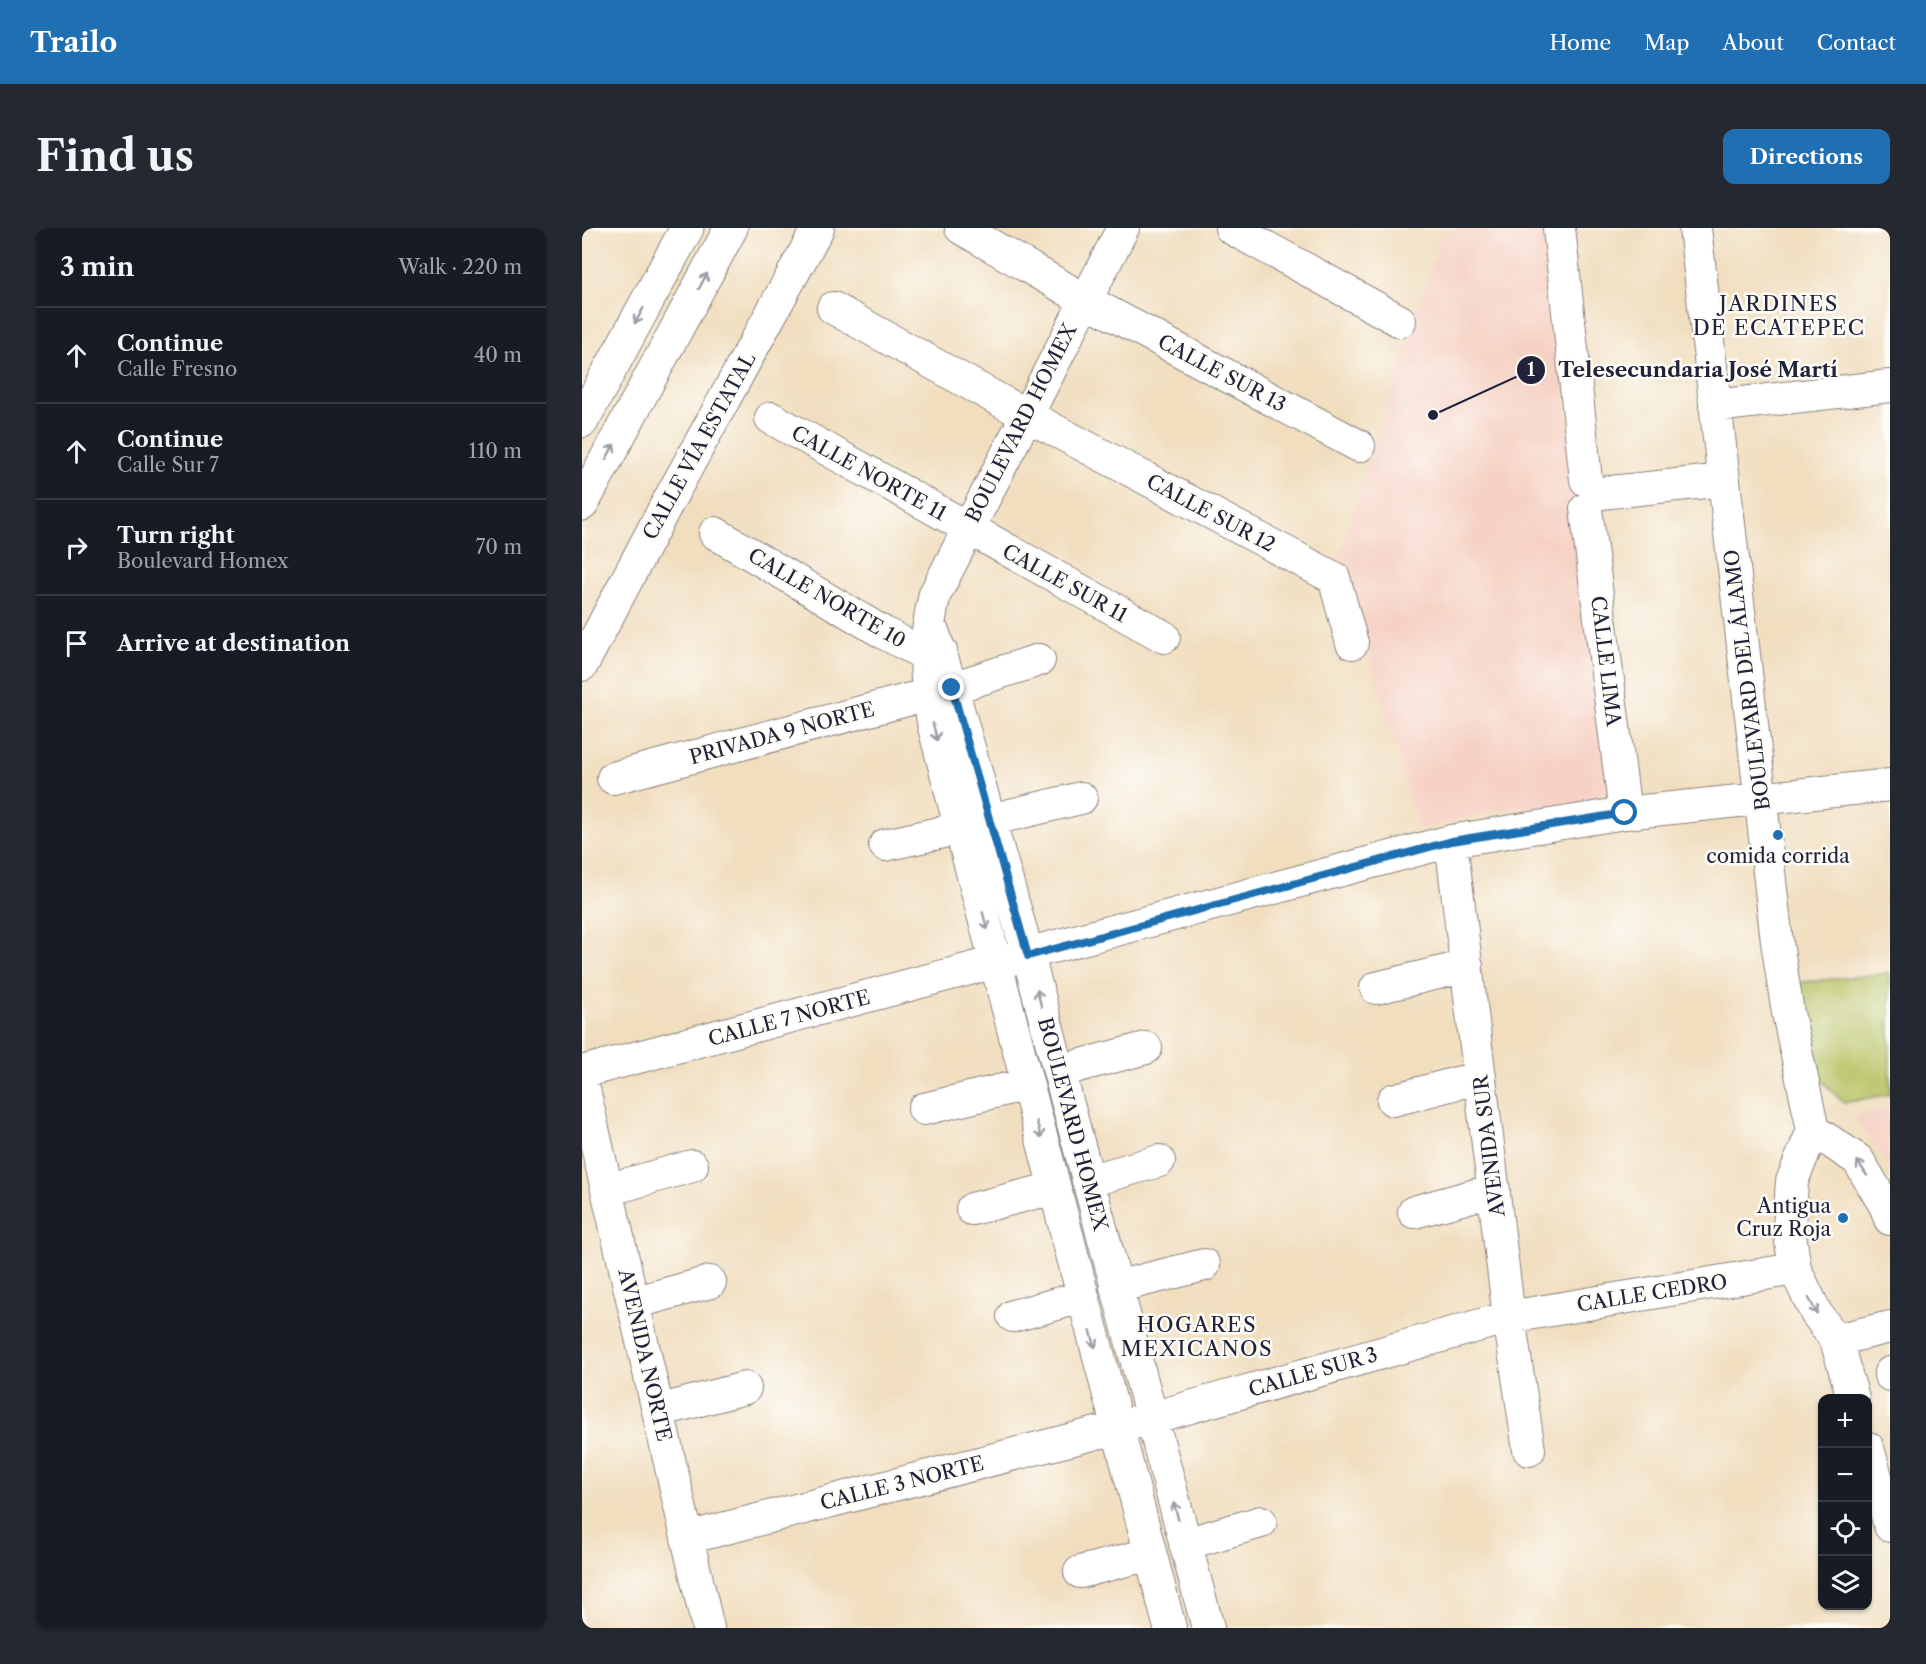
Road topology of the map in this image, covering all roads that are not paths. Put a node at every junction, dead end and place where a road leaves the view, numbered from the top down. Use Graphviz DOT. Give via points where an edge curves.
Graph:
graph roads {
  1 [pos="687,228"];
  2 [pos="731,228"];
  3 [pos="818,228"];
  4 [pos="961,228"];
  5 [pos="1123,228"];
  6 [pos="1231,228"];
  7 [pos="1559,228"];
  8 [pos="1695,228"];
  9 [pos="1085,300"];
  10 [pos="833,308"];
  11 [pos="1400,321"];
  12 [pos="1890,386"];
  13 [pos="1715,406"];
  14 [pos="1028,416"];
  15 [pos="771,418"];
  16 [pos="582,422"];
  17 [pos="1359,446"];
  18 [pos="1724,480"];
  19 [pos="1591,494"];
  20 [pos="582,504"];
  21 [pos="966,528"];
  22 [pos="715,533"];
  23 [pos="1164,637"];
  24 [pos="1352,643"];
  25 [pos="933,652"];
  26 [pos="1039,660"];
  27 [pos="582,665"];
  28 [pos="940,691"];
  29 [pos="613,778"];
  30 [pos="1890,785"];
  31 [pos="1081,798"];
  32 [pos="1761,799"];
  33 [pos="1625,813"];
  34 [pos="975,824"];
  35 [pos="1452,841"];
  36 [pos="885,845"];
  37 [pos="1028,956"];
  38 [pos="996,963"];
  39 [pos="1467,966"];
  40 [pos="1376,988"];
  41 [pos="1146,1048"];
  42 [pos="1059,1071"];
  43 [pos="582,1072"];
  44 [pos="1480,1077"];
  45 [pos="582,1081"];
  46 [pos="1027,1084"];
  47 [pos="1393,1100"];
  48 [pos="924,1109"];
  49 [pos="1813,1130"];
  50 [pos="1159,1161"];
  51 [pos="692,1166"];
  52 [pos="1088,1181"];
  53 [pos="1054,1188"];
  54 [pos="607,1190"];
  55 [pos="1494,1190"];
  56 [pos="972,1209"];
  57 [pos="1414,1212"];
  58 [pos="1890,1219"];
  59 [pos="1204,1265"];
  60 [pos="1795,1269"];
  61 [pos="710,1282"];
  62 [pos="1116,1287"];
  63 [pos="1082,1297"];
  64 [pos="633,1303"];
  65 [pos="1013,1316"];
  66 [pos="1509,1317"];
  67 [pos="1890,1327"];
  68 [pos="1836,1340"];
  69 [pos="745,1388"];
  70 [pos="1852,1394"];
  71 [pos="658,1411"];
  72 [pos="1151,1418"];
  73 [pos="1116,1428"];
  74 [pos="1529,1450"];
  75 [pos="1878,1465"];
  76 [pos="1888,1515"];
  77 [pos="1261,1522"];
  78 [pos="687,1538"];
  79 [pos="1185,1544"];
  80 [pos="1150,1554"];
  81 [pos="1080,1572"];
  82 [pos="708,1628"];
  83 [pos="1170,1628"];
  84 [pos="1208,1628"];
  1 -- 16 [label="highway, one-way"];
  20 -- 2 [label="highway, one-way"];
  3 -- 27 [label="street, CALLE VÍA ESTATAL"];
  4 -- 9 [label="street, CALLE SUR 13"];
  5 -- 9 [label="street, BOULEVARD HOMEX"];
  6 -- 11 [label="street"];
  7 -- 19 [label="street, CALLE LIMA"];
  8 -- 13 [label="street, BOULEVARD DEL ÁLAMO"];
  9 -- 14 [label="street, BOULEVARD HOMEX"];
  9 -- 17 [label="street, CALLE SUR 13"];
  10 -- 14 [label="street, CALLE SUR 12"];
  12 -- 13 [label="street"];
  13 -- 18 [label="street, BOULEVARD DEL ÁLAMO"];
  14 -- 21 [label="street, BOULEVARD HOMEX"];
  14 -- 24 [label="street, CALLE SUR 12" via="1334,578"];
  15 -- 21 [label="street, CALLE NORTE 11"];
  18 -- 19 [label="street"];
  18 -- 32 [label="street, BOULEVARD DEL ÁLAMO"];
  19 -- 33 [label="street, CALLE LIMA"];
  21 -- 23 [label="street, CALLE SUR 11"];
  21 -- 25 [label="street, BOULEVARD HOMEX" via="935,594 928,623"];
  22 -- 25 [label="street, CALLE NORTE 10"];
  25 -- 28 [label="street, BOULEVARD HOMEX"];
  26 -- 28 [label="street, PRIVADA 9 NORTE"];
  28 -- 29 [label="street, PRIVADA 9 NORTE"];
  28 -- 34 [label="street, BOULEVARD HOMEX"];
  30 -- 32 [label="street, CALLE 7 NORTE"];
  31 -- 34 [label="street"];
  32 -- 33 [label="street, CALLE 7 NORTE"];
  32 -- 49 [label="street, BOULEVARD DEL ÁLAMO" via="1785,989"];
  33 -- 35 [label="street, CALLE 7 NORTE"];
  34 -- 36 [label="street"];
  34 -- 37 [label="street, BOULEVARD HOMEX"];
  34 -- 38 [label="street, BOULEVARD HOMEX, one-way"];
  35 -- 37 [label="street, CALLE 7 NORTE"];
  35 -- 39 [label="street, AVENIDA SUR"];
  37 -- 38 [label="street, CALLE 7 NORTE"];
  42 -- 37 [label="street, BOULEVARD HOMEX, one-way"];
  38 -- 43 [label="street, CALLE 7 NORTE"];
  38 -- 46 [label="street, BOULEVARD HOMEX"];
  39 -- 40 [label="street"];
  39 -- 44 [label="street, AVENIDA SUR"];
  41 -- 42 [label="street"];
  42 -- 52 [label="street, BOULEVARD HOMEX"];
  44 -- 47 [label="street"];
  44 -- 55 [label="street, AVENIDA SUR"];
  45 -- 54 [label="street, AVENIDA NORTE"];
  46 -- 48 [label="street"];
  46 -- 53 [label="street, BOULEVARD HOMEX, one-way"];
  58 -- 49 [label="street, one-way" via="1858,1160"];
  49 -- 60 [label="street" via="1792,1181 1789,1228"];
  50 -- 52 [label="street"];
  51 -- 54 [label="street"];
  52 -- 62 [label="street, BOULEVARD HOMEX"];
  53 -- 56 [label="street"];
  53 -- 63 [label="street, BOULEVARD HOMEX"];
  54 -- 64 [label="street, AVENIDA NORTE"];
  55 -- 57 [label="street"];
  55 -- 66 [label="street, AVENIDA SUR"];
  59 -- 62 [label="street"];
  60 -- 66 [label="street, CALLE CEDRO"];
  60 -- 68 [label="street, one-way" via="1816,1313"];
  61 -- 64 [label="street"];
  62 -- 72 [label="street, BOULEVARD HOMEX"];
  63 -- 65 [label="street"];
  63 -- 73 [label="street, BOULEVARD HOMEX, one-way"];
  64 -- 71 [label="street, AVENIDA NORTE"];
  66 -- 72 [label="street, CALLE SUR 3"];
  66 -- 74 [label="street, AVENIDA SUR"];
  67 -- 68 [label="street"];
  68 -- 70 [label="street"];
  69 -- 71 [label="street"];
  71 -- 78 [label="street, AVENIDA NORTE"];
  72 -- 73 [label="street, CALLE SUR 3"];
  79 -- 72 [label="street, BOULEVARD HOMEX, one-way"];
  73 -- 78 [label="street, CALLE 3 NORTE"];
  73 -- 80 [label="street, BOULEVARD HOMEX"];
  75 -- 76 [label="street"];
  77 -- 79 [label="street"];
  78 -- 82 [label="street, AVENIDA NORTE"];
  79 -- 84 [label="street, BOULEVARD HOMEX"];
  80 -- 81 [label="street"];
  80 -- 83 [label="street, BOULEVARD HOMEX"];
}
